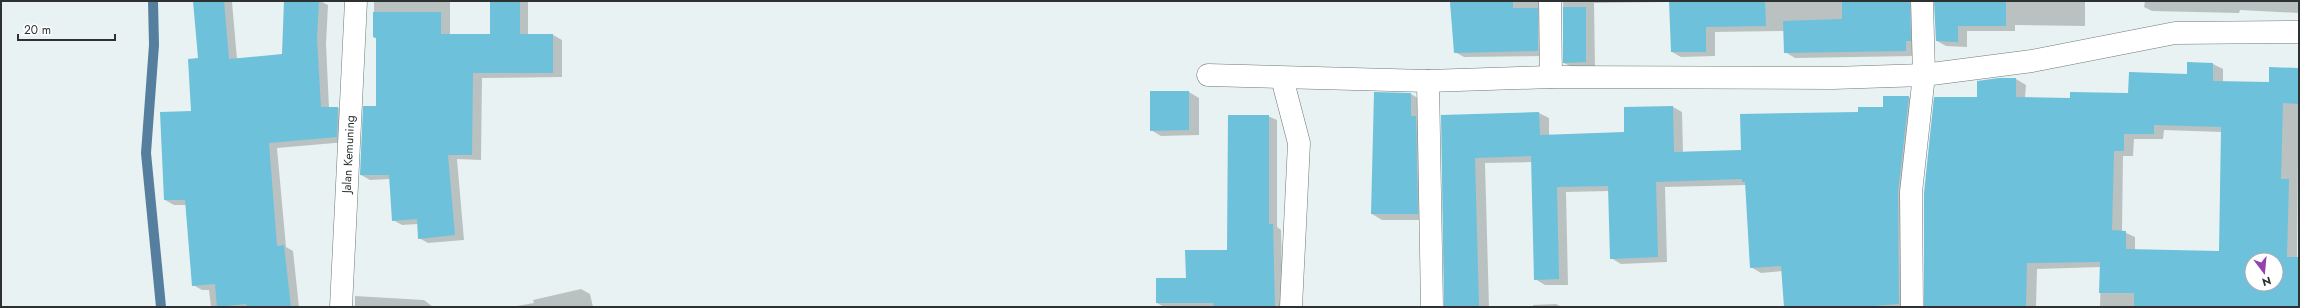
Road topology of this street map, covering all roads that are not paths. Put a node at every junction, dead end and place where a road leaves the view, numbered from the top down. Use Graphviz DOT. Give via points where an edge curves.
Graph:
graph roads {
  1 [pos="356,1"];
  2 [pos="1550,1"];
  3 [pos="1922,1"];
  4 [pos="2299,32"];
  5 [pos="1208,74"];
  6 [pos="1924,75"];
  7 [pos="1550,77"];
  8 [pos="1282,78"];
  9 [pos="1428,81"];
  10 [pos="340,307"];
  11 [pos="1291,307"];
  12 [pos="1432,307"];
  13 [pos="1912,307"];
  1 -- 10 [label="street, Jalan Kemuning"];
  2 -- 7 [label="street"];
  3 -- 6 [label="street"];
  4 -- 6 [label="street" via="2175,33 2032,61"];
  5 -- 8 [label="street"];
  6 -- 7 [label="street" via="1833,78"];
  6 -- 13 [label="street" via="1911,192"];
  7 -- 9 [label="street"];
  8 -- 9 [label="street"];
  8 -- 11 [label="street" via="1299,143"];
  9 -- 12 [label="street"];
}
